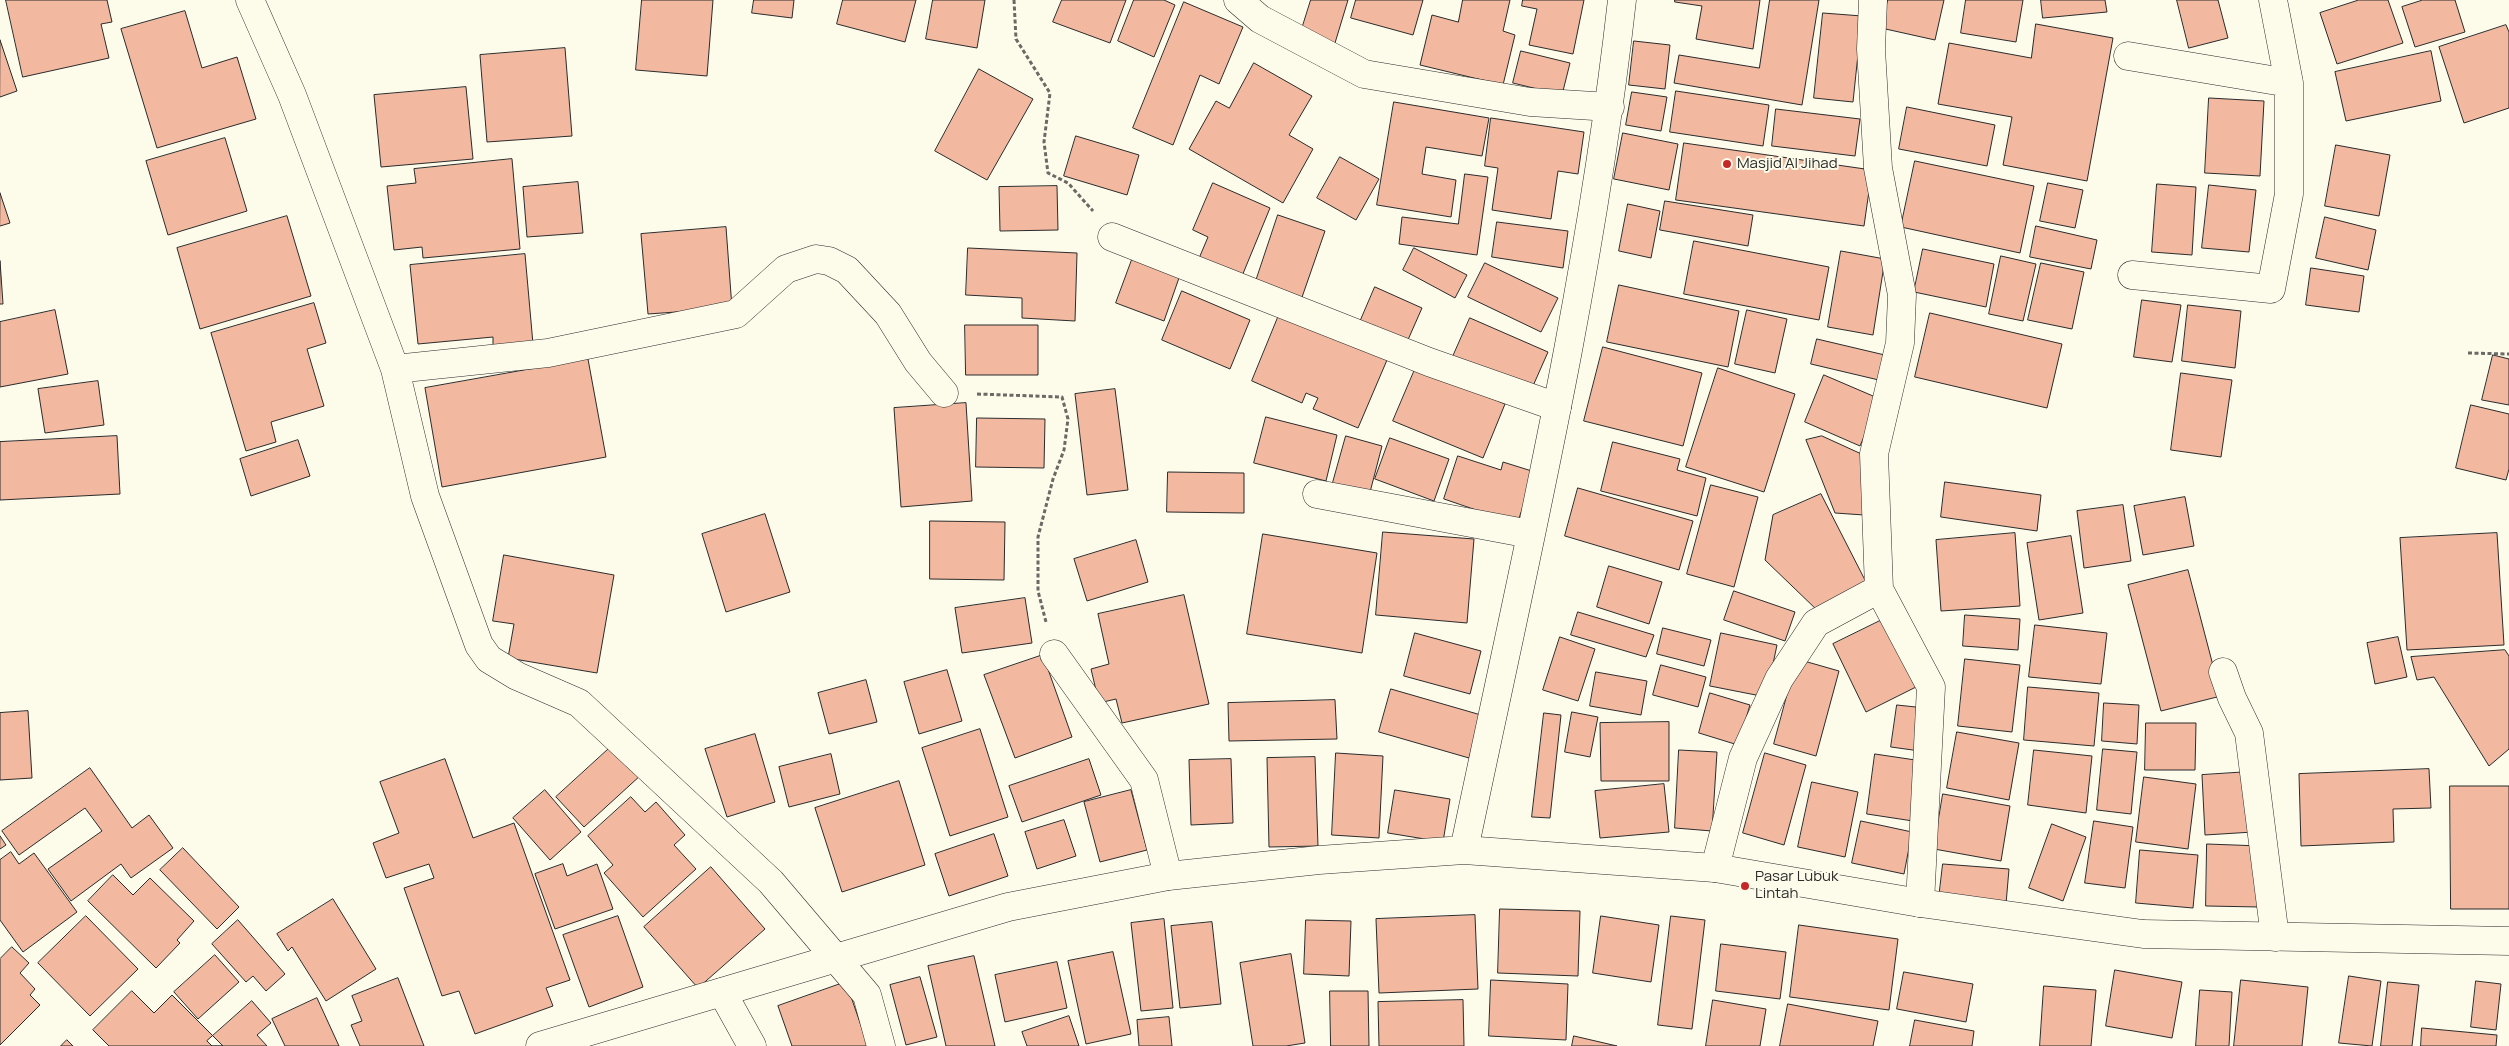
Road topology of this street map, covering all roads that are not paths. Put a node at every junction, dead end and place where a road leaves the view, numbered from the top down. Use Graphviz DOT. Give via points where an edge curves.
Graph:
graph roads {
  1 [pos="250,0"];
  2 [pos="1238,0"];
  3 [pos="1622,0"];
  4 [pos="1873,0"];
  5 [pos="2273,0"];
  6 [pos="2128,56"];
  7 [pos="2289,83"];
  8 [pos="1610,107"];
  9 [pos="1112,237"];
  10 [pos="2132,275"];
  11 [pos="395,369"];
  12 [pos="944,393"];
  13 [pos="1557,407"];
  14 [pos="1317,494"];
  15 [pos="1530,534"];
  16 [pos="1879,589"];
  17 [pos="1054,654"];
  18 [pos="2223,672"];
  19 [pos="1464,850"];
  20 [pos="1715,868"];
  21 [pos="1168,876"];
  22 [pos="1920,903"];
  23 [pos="2276,937"];
  24 [pos="2509,941"];
  25 [pos="837,957"];
  26 [pos="722,992"];
  27 [pos="540,1046"];
  28 [pos="752,1046"];
  29 [pos="881,1046"];
  1 -- 11 [label="street" via="292,95"];
  2 -- 8 [label="street" via="1260,19 1364,74 1530,102"];
  3 -- 8 [label="street"];
  4 -- 16 [label="street" via="1871,49 1878,168 1902,296 1900,343 1874,454"];
  5 -- 7 [label="street"];
  6 -- 7 [label="street"];
  7 -- 10 [label="street" via="2289,194 2271,289"];
  8 -- 13 [label="street"];
  9 -- 13 [label="street" via="1429,362"];
  11 -- 12 [label="street" via="548,353 736,314 786,269 816,259 847,270 888,314 918,362"];
  11 -- 25 [label="street" via="425,496 479,645 489,659 517,676 579,703 771,882"];
  13 -- 15 [label="street"];
  14 -- 15 [label="street"];
  15 -- 19 [label="street"];
  16 -- 20 [label="street" via="1816,623 1779,678 1743,758"];
  16 -- 22 [label="street" via="1931,687"];
  17 -- 21 [label="street" via="1144,780"];
  18 -- 23 [label="street" via="2249,733"];
  19 -- 20 [label="street"];
  19 -- 21 [label="street" via="1319,860"];
  20 -- 22 [label="street"];
  21 -- 25 [label="street" via="1008,907"];
  22 -- 23 [label="street" via="2143,934"];
  23 -- 24 [label="street"];
  25 -- 26 [label="street"];
  25 -- 29 [label="street" via="867,995"];
  26 -- 27 [label="street"];
  26 -- 28 [label="street"];
}
